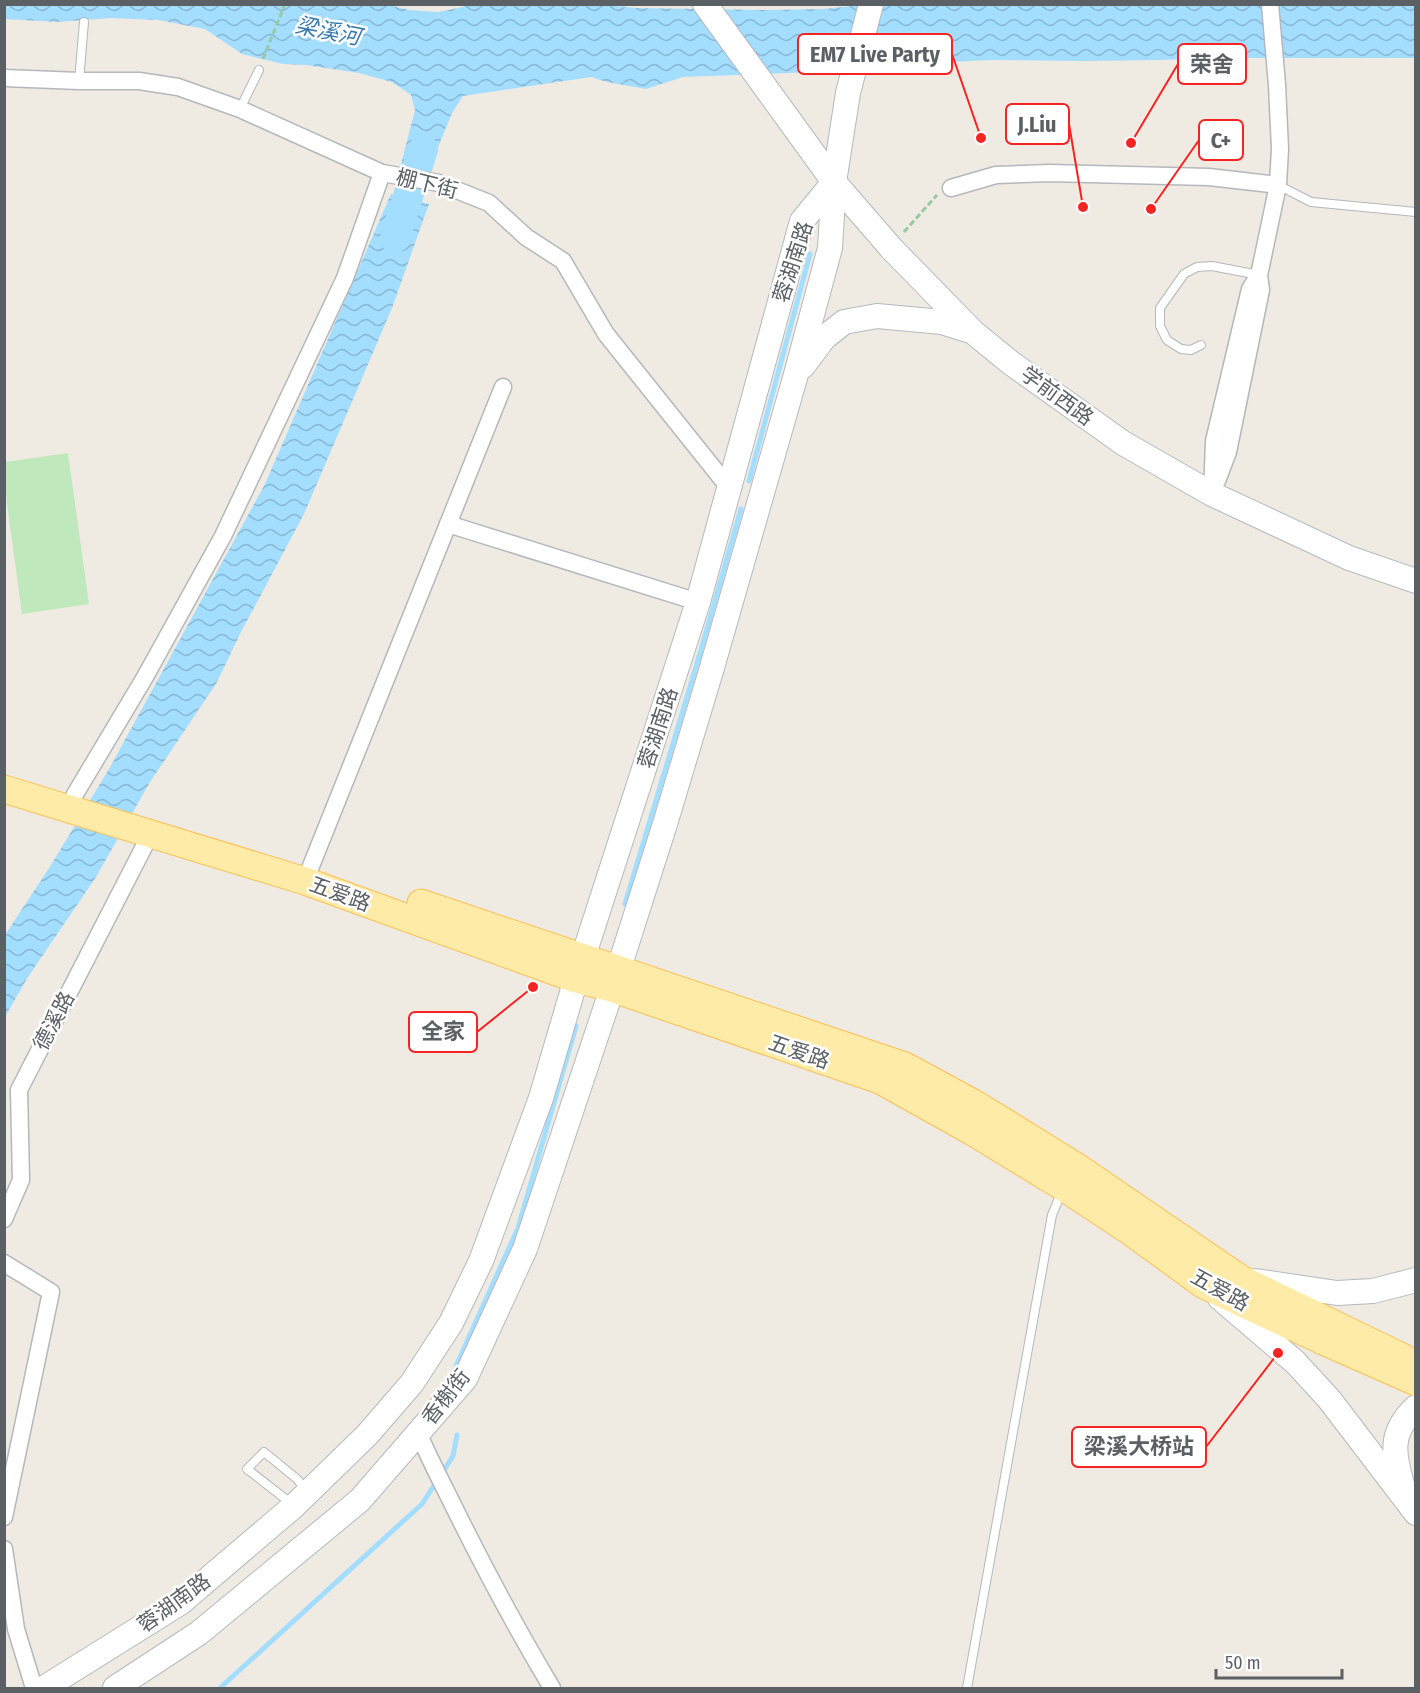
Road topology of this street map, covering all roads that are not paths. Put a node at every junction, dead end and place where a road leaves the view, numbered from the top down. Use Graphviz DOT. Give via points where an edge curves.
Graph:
graph roads {
  1 [pos="705,4"];
  2 [pos="871,4"];
  3 [pos="1270,4"];
  4 [pos="84,22"];
  5 [pos="259,70"];
  6 [pos="4,78"];
  7 [pos="79,81"];
  8 [pos="240,109"];
  9 [pos="382,172"];
  10 [pos="834,182"];
  11 [pos="1278,185"];
  12 [pos="951,188"];
  13 [pos="1416,212"];
  14 [pos="1259,274"];
  15 [pos="973,332"];
  16 [pos="1201,345"];
  17 [pos="795,378"];
  18 [pos="502,387"];
  19 [pos="730,489"];
  20 [pos="1212,494"];
  21 [pos="759,499"];
  22 [pos="448,524"];
  23 [pos="1416,580"];
  24 [pos="698,603"];
  25 [pos="4,774"];
  26 [pos="4,789"];
  27 [pos="70,802"];
  28 [pos="142,827"];
  29 [pos="308,874"];
  30 [pos="580,968"];
  31 [pos="615,979"];
  32 [pos="1063,1187"];
  33 [pos="4,1219"];
  34 [pos="4,1263"];
  35 [pos="1240,1279"];
  36 [pos="1416,1280"];
  37 [pos="1204,1285"];
  38 [pos="1416,1363"];
  39 [pos="1416,1382"];
  40 [pos="1416,1407"];
  41 [pos="418,1432"];
  42 [pos="301,1499"];
  43 [pos="1411,1508"];
  44 [pos="4,1517"];
  45 [pos="4,1549"];
  46 [pos="34,1689"];
  47 [pos="44,1689"];
  48 [pos="115,1689"];
  49 [pos="552,1689"];
  50 [pos="967,1689"];
  1 -- 10 [label="main road, 学前西路"];
  2 -- 10 [label="main road" via="848,93"];
  3 -- 11 [label="street" via="1280,149"];
  4 -- 7 [label="lane"];
  5 -- 8 [label="lane"];
  6 -- 7 [label="street, 棚下街"];
  7 -- 8 [label="street, 棚下街" via="139,81 178,87"];
  8 -- 9 [label="street, 棚下街"];
  9 -- 19 [label="street, 棚下街" via="439,183 489,203 526,237 562,261 606,334"];
  9 -- 27 [label="street" via="345,278 223,536 145,678"];
  10 -- 15 [label="main road, 学前西路" via="891,248"];
  10 -- 17 [label="main road, 蓉湖南路" via="830,248"];
  10 -- 19 [label="main road, 蓉湖南路" via="802,221"];
  11 -- 12 [label="street" via="1209,177 1049,173 996,175"];
  11 -- 13 [label="lane" via="1311,202"];
  11 -- 14 [label="street"];
  14 -- 16 [label="lane" via="1212,266 1197,267 1184,274 1160,308 1160,326 1167,340 1180,349 1191,350"];
  14 -- 20 [label="street" via="1261,290 1228,452"];
  15 -- 17 [label="main road" via="942,322 877,316 844,322 824,338"];
  15 -- 20 [label="main road, 学前西路" via="1123,443"];
  17 -- 21 [label="main road, 蓉湖南路"];
  18 -- 22 [label="street"];
  19 -- 21 [label="main road"];
  19 -- 24 [label="main road, 蓉湖南路"];
  20 -- 23 [label="main road, 学前西路" via="1348,558"];
  21 -- 31 [label="main road, 蓉湖南路" via="704,693"];
  22 -- 24 [label="street"];
  22 -- 29 [label="street"];
  24 -- 30 [label="main road, 蓉湖南路"];
  25 -- 27 [label="main road"];
  26 -- 27 [label="main road"];
  27 -- 28 [label="main road, 五爱路"];
  28 -- 29 [label="main road, 五爱路"];
  28 -- 33 [label="street, 德溪路" via="19,1090 21,1180"];
  29 -- 30 [label="main road, 五爱路"];
  30 -- 31 [label="main road, 五爱路"];
  30 -- 42 [label="main road, 蓉湖南路" via="533,1119 481,1261 451,1323 412,1383 367,1435"];
  31 -- 32 [label="main road, 五爱路" via="880,1080"];
  31 -- 35 [label="main road, 五爱路" via="905,1066 977,1104 1077,1167"];
  31 -- 41 [label="main road, 香榭街" via="525,1249 465,1379"];
  32 -- 37 [label="main road, 五爱路"];
  32 -- 50 [label="lane" via="1052,1215"];
  34 -- 44 [label="street" via="51,1292"];
  35 -- 36 [label="main road" via="1337,1293 1373,1291"];
  35 -- 38 [label="main road, 五爱路"];
  37 -- 39 [label="main road, 五爱路"];
  37 -- 43 [label="main road" via="1295,1362 1322,1391"];
  40 -- 43 [label="main road" via="1400,1428 1394,1446"];
  41 -- 48 [label="main road, 香榭街" via="360,1500 199,1633"];
  41 -- 49 [label="street"];
  42 -- 42 [label="lane" via="297,1479 264,1452 247,1469"];
  42 -- 47 [label="main road, 蓉湖南路" via="180,1604"];
  45 -- 46 [label="street" via="16,1629"];
}
